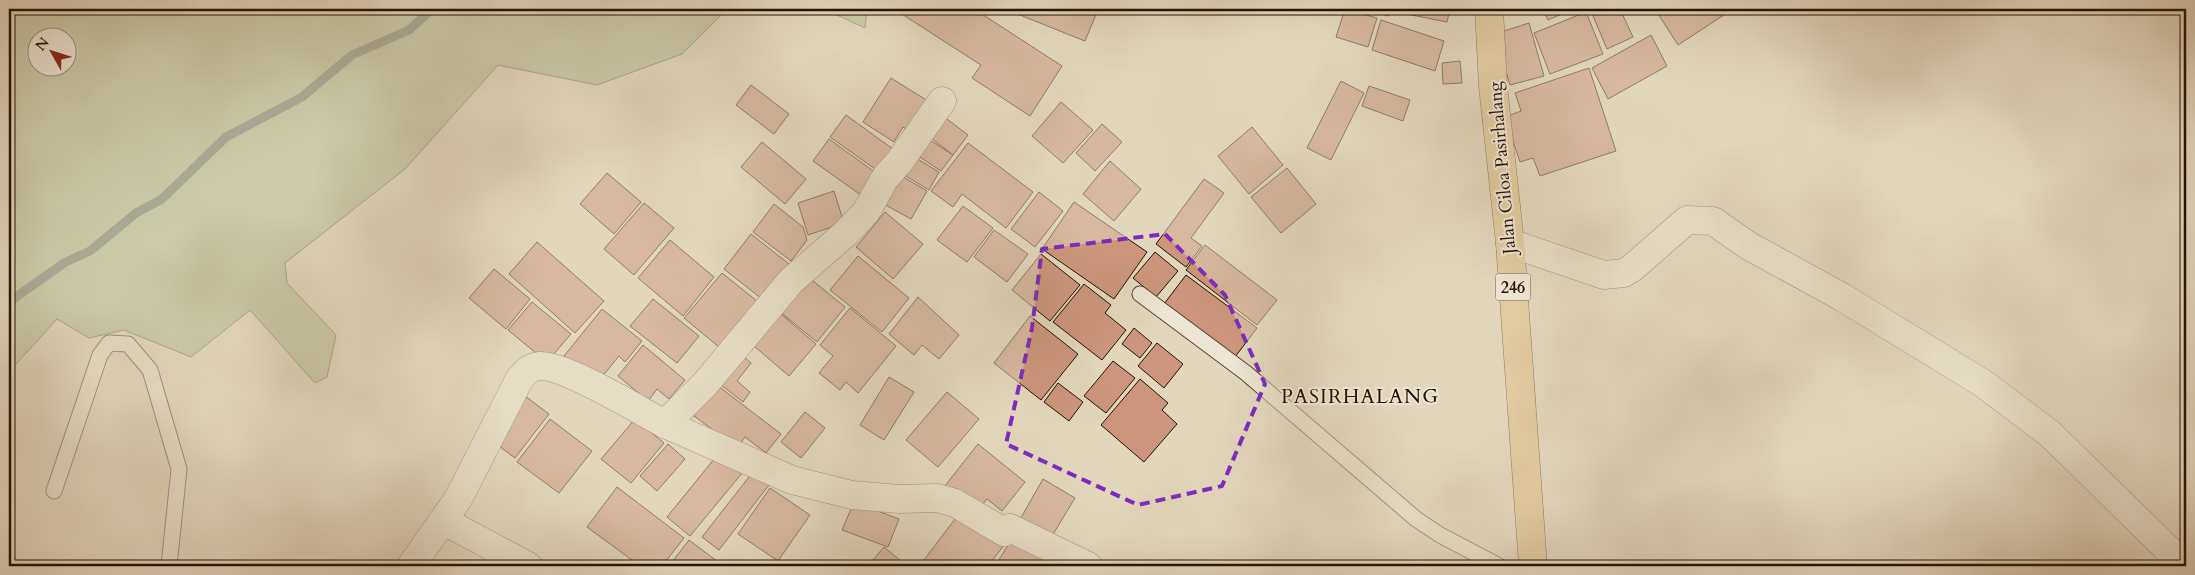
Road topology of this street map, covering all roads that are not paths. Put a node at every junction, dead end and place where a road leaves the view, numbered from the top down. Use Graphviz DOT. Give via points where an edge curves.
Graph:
graph roads {
  1 [pos="1490,9"];
  2 [pos="942,101"];
  3 [pos="1510,243"];
  4 [pos="1140,294"];
  5 [pos="665,424"];
  6 [pos="54,491"];
  7 [pos="444,520"];
  8 [pos="169,566"];
  9 [pos="411,566"];
  10 [pos="528,566"];
  11 [pos="1088,566"];
  12 [pos="1499,566"];
  13 [pos="1533,566"];
  14 [pos="2186,566"];
  1 -- 3 [label="main road, Jalan Ciloa Pasirhalang / 246" via="1494,86"];
  2 -- 5 [label="street" via="906,154 885,178 866,212 791,281 705,384"];
  3 -- 13 [label="main road, Jalan Ciloa Pasirhalang / 246"];
  3 -- 14 [label="street" via="1604,275 1617,274 1632,268 1687,220 1713,221 1749,246 1842,297 1984,384 2050,434"];
  4 -- 12 [label="lane" via="1246,374 1416,519"];
  5 -- 7 [label="street" via="581,379 542,366 530,368 519,380"];
  5 -- 11 [label="street" via="792,480 852,495 937,498 955,503 1004,532 1010,528"];
  6 -- 8 [label="lane" via="100,355 109,343 128,344 150,370 179,469"];
  7 -- 9 [label="street"];
  7 -- 10 [label="street"];
}
